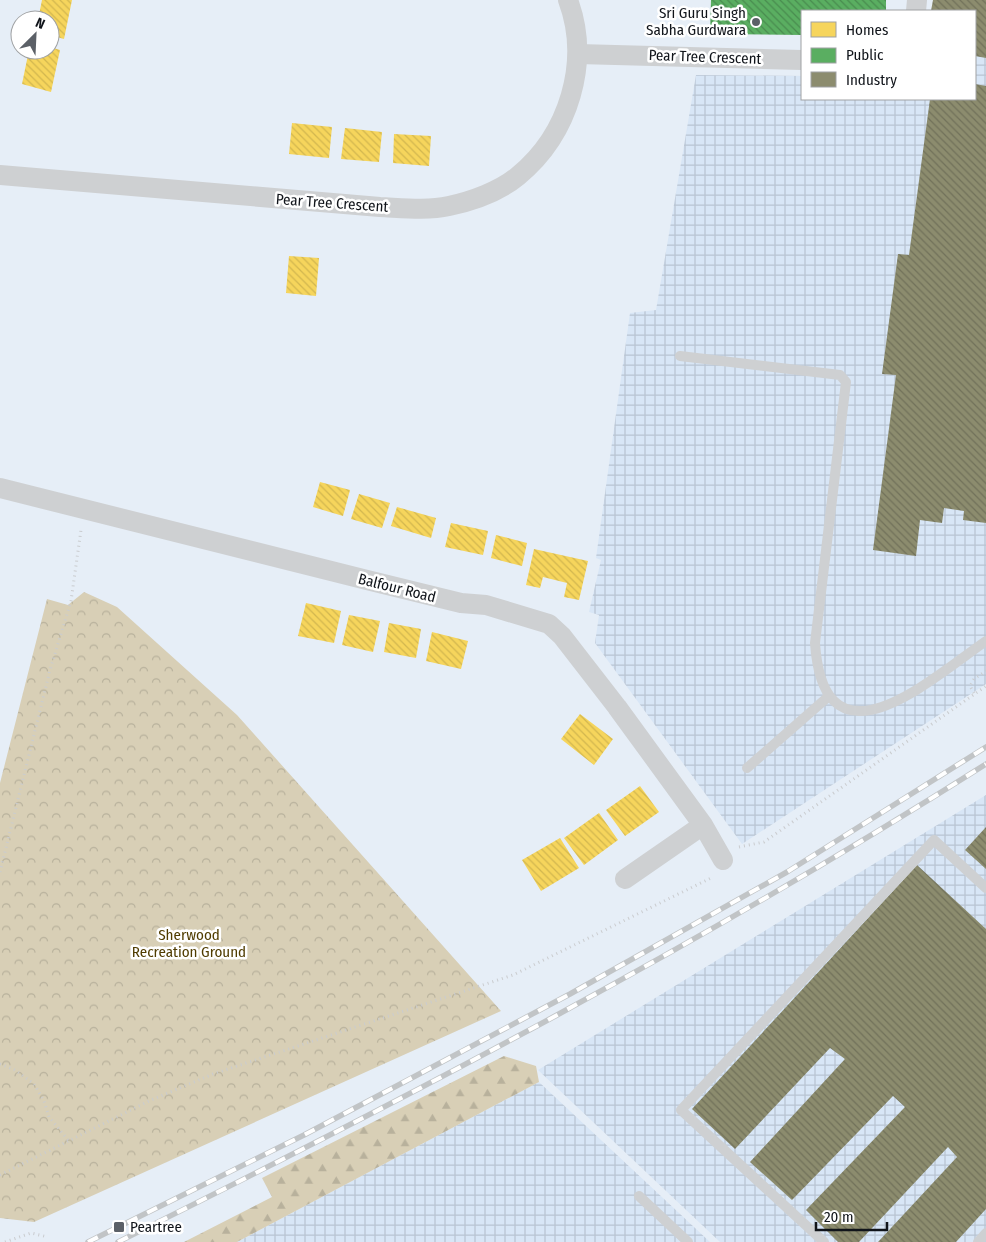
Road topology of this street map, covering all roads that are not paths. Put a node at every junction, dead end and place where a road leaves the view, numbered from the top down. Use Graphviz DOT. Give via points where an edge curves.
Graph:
graph roads {
  1 [pos="568,0"];
  2 [pos="578,54"];
  3 [pos="801,60"];
  4 [pos="0,175"];
  5 [pos="680,356"];
  6 [pos="0,488"];
  7 [pos="986,641"];
  8 [pos="829,696"];
  9 [pos="747,768"];
  10 [pos="703,824"];
  11 [pos="725,863"];
  12 [pos="625,879"];
  13 [pos="986,888"];
  14 [pos="639,1196"];
  15 [pos="986,1233"];
  16 [pos="688,1242"];
  17 [pos="824,1242"];
  18 [pos="978,1242"];
  1 -- 2 [label="street, Pear Tree Crescent" via="577,34"];
  2 -- 3 [label="street, Pear Tree Crescent"];
  2 -- 4 [label="street, Pear Tree Crescent" via="574,85 566,110 538,156 510,182 444,207 380,207"];
  5 -- 8 [label="lane" via="840,376 846,382 815,643 818,673"];
  6 -- 10 [label="street, Balfour Road" via="461,603 486,605 549,624 562,636"];
  7 -- 8 [label="lane" via="922,686 882,708 857,712 836,703"];
  8 -- 9 [label="lane"];
  10 -- 11 [label="street, Balfour Road"];
  10 -- 12 [label="street"];
  13 -- 17 [label="lane" via="934,840 681,1110"];
  14 -- 16 [label="lane"];
  15 -- 18 [label="lane"];
}
